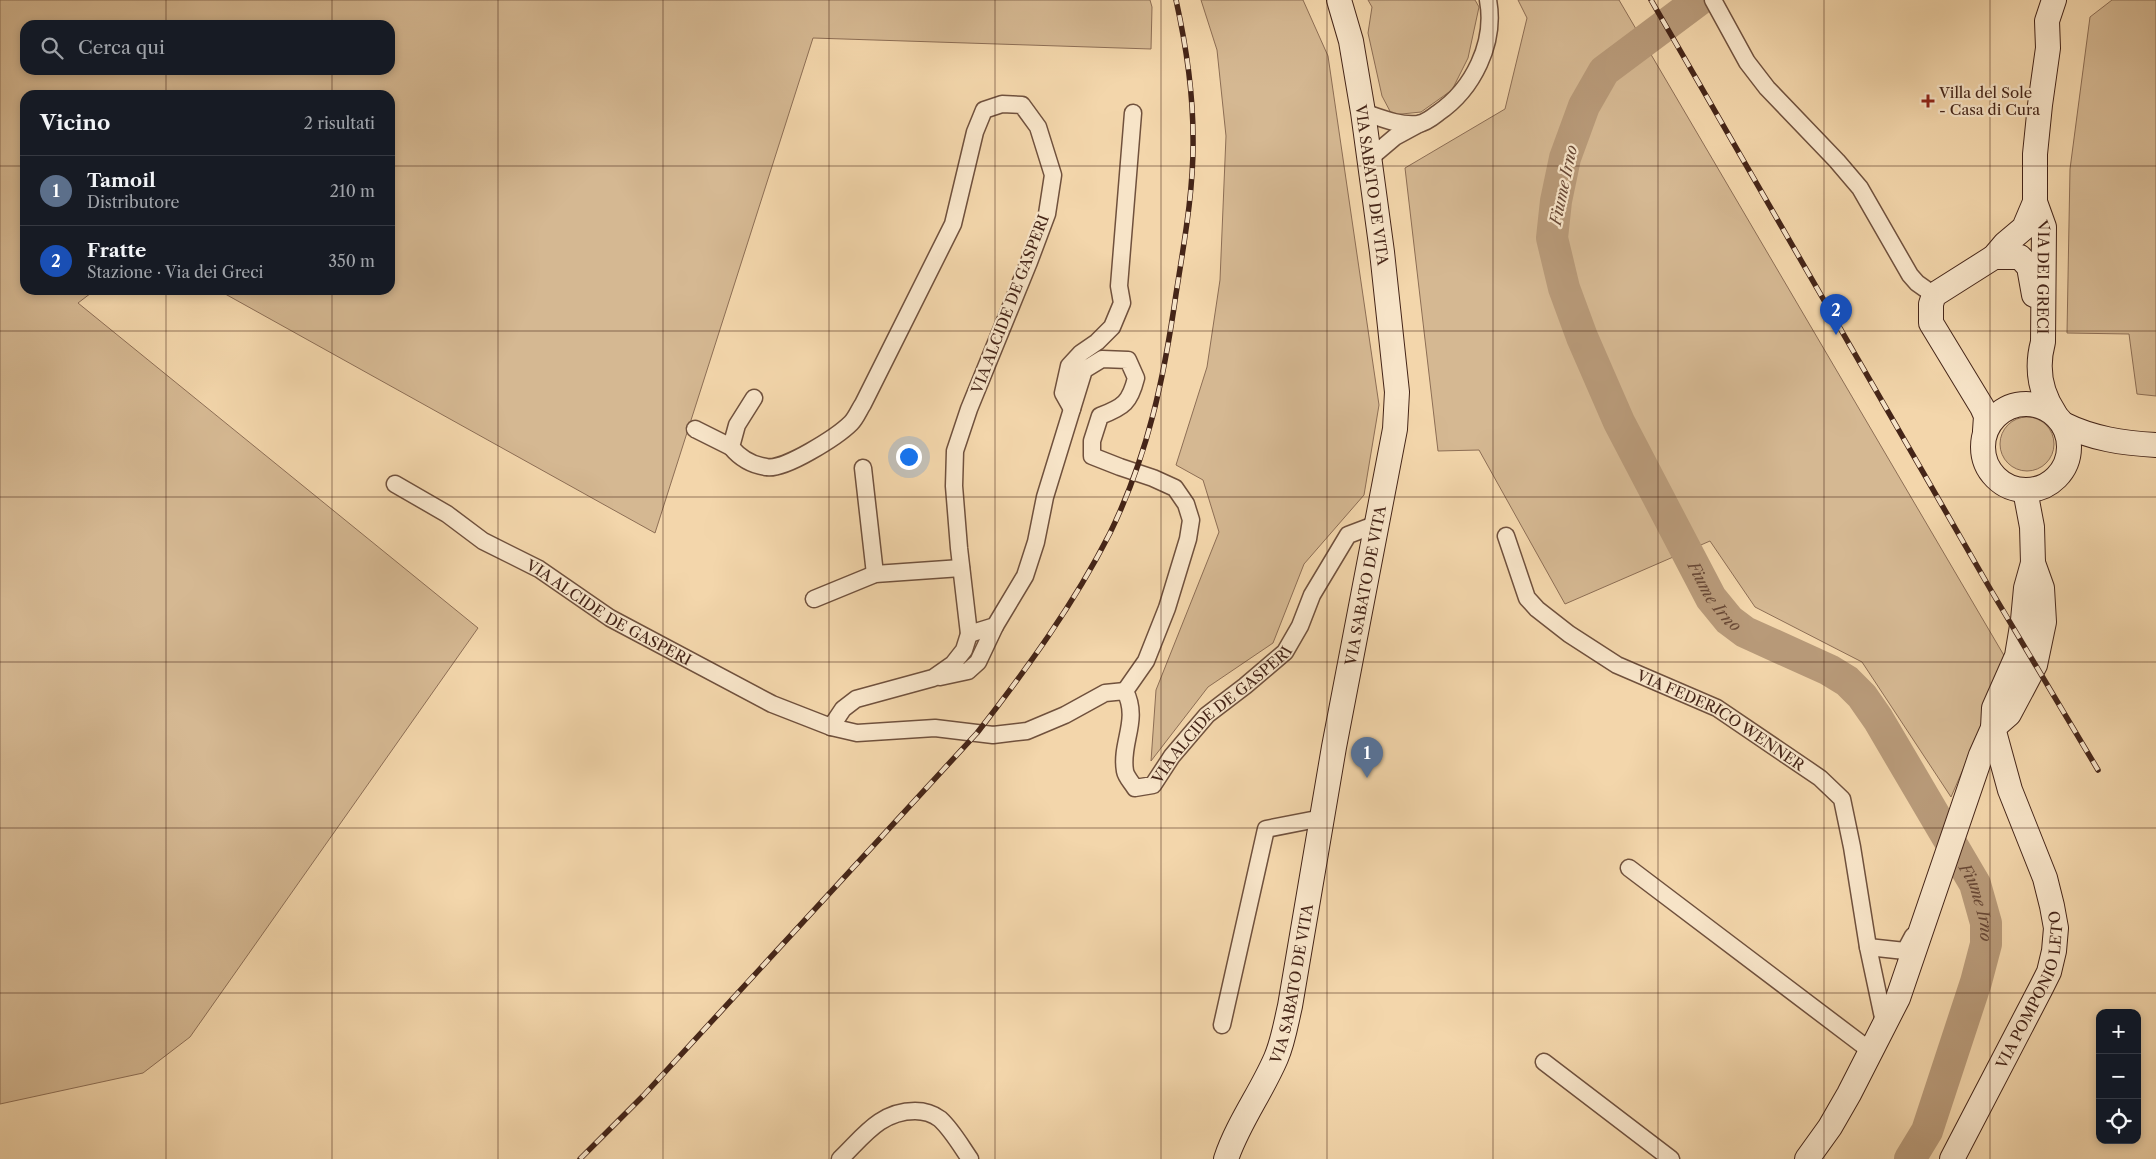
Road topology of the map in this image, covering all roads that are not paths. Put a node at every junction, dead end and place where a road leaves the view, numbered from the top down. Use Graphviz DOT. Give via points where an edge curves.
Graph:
graph roads {
  1 [pos="1339,0"];
  2 [pos="1488,0"];
  3 [pos="1713,0"];
  4 [pos="2054,0"];
  5 [pos="2067,0"];
  6 [pos="2048,48"];
  7 [pos="1363,112"];
  8 [pos="1133,113"];
  9 [pos="1419,124"];
  10 [pos="1369,159"];
  11 [pos="2035,202"];
  12 [pos="1994,257"];
  13 [pos="1934,295"];
  14 [pos="2040,355"];
  15 [pos="754,398"];
  16 [pos="1072,409"];
  17 [pos="2059,419"];
  18 [pos="695,429"];
  19 [pos="1985,431"];
  20 [pos="2156,445"];
  21 [pos="731,447"];
  22 [pos="863,468"];
  23 [pos="394,484"];
  24 [pos="2025,490"];
  25 [pos="1377,524"];
  26 [pos="1506,536"];
  27 [pos="961,568"];
  28 [pos="875,574"];
  29 [pos="814,600"];
  30 [pos="995,626"];
  31 [pos="970,634"];
  32 [pos="933,678"];
  33 [pos="1125,691"];
  34 [pos="831,727"];
  35 [pos="1993,728"];
  36 [pos="1322,818"];
  37 [pos="1629,868"];
  38 [pos="1938,882"];
  39 [pos="1868,947"];
  40 [pos="1222,1025"];
  41 [pos="1885,1027"];
  42 [pos="1872,1052"];
  43 [pos="1544,1062"];
  44 [pos="840,1159"];
  45 [pos="970,1159"];
  46 [pos="1226,1159"];
  47 [pos="1671,1159"];
  48 [pos="1807,1159"];
  49 [pos="1952,1159"];
  1 -- 7 [label="main road, VIA SABATO DE VITA" via="1351,41"];
  2 -- 9 [label="street" via="1486,38 1470,81 1449,106"];
  3 -- 13 [label="street" via="1746,62 1860,188 1910,275"];
  4 -- 6 [label="main road, VIA DEI GRECI" via="2047,20"];
  5 -- 6 [label="main road"];
  6 -- 11 [label="main road, VIA DEI GRECI" via="2038,123"];
  7 -- 9 [label="street" via="1390,122"];
  7 -- 10 [label="main road, VIA SABATO DE VITA"];
  8 -- 16 [label="street" via="1119,286 1122,302 1112,327 1069,366 1063,393"];
  9 -- 10 [label="street" via="1395,137"];
  10 -- 25 [label="main road, VIA SABATO DE VITA" via="1397,392 1395,429"];
  11 -- 12 [label="main road, VIA DEI GRECI" via="2024,228"];
  11 -- 14 [label="main road, VIA DEI GRECI" via="2044,227 2043,342"];
  12 -- 13 [label="main road, VIA DEI GRECI"];
  12 -- 14 [label="main road, VIA DEI GRECI" via="2020,257 2029,267 2034,288 2034,347"];
  13 -- 19 [label="main road" via="1932,323 1982,407 1986,416"];
  14 -- 17 [label="main road, VIA DEI GRECI" via="2042,391"];
  15 -- 21 [label="street" via="737,425"];
  16 -- 30 [label="street" via="1025,576"];
  16 -- 33 [label="street" via="1084,370 1102,359 1128,360 1136,378 1131,397 1118,409 1100,416 1092,441 1092,456 1175,488 1186,504 1191,520 1167,608 1146,661"];
  17 -- 19 [label="main road" via="2037,405 2016,404 1997,414"];
  17 -- 20 [label="main road" via="2080,433 2120,443"];
  17 -- 24 [label="main road" via="2068,436 2067,462 2050,482"];
  18 -- 21 [label="street"];
  19 -- 24 [label="main road" via="1983,452 1990,471 2012,488"];
  21 -- 27 [label="street, VIA ALCIDE DE GASPERI" via="740,458 768,468 822,445 851,422 953,224 975,132 984,110 1002,104 1022,105 1038,127 1053,175 1047,214 955,451 954,486"];
  22 -- 28 [label="street"];
  23 -- 34 [label="street, VIA ALCIDE DE GASPERI" via="447,514 483,541 539,569 610,618 772,704"];
  24 -- 35 [label="main road" via="2032,526 2033,563 2042,588 2044,622 2035,665 2010,714"];
  25 -- 33 [label="street, VIA ALCIDE DE GASPERI" via="1348,535 1312,595 1285,652 1206,715 1153,784 1135,788 1125,772 1131,703"];
  25 -- 36 [label="main road, VIA SABATO DE VITA"];
  26 -- 39 [label="street, VIA FEDERICO WENNER" via="1527,598 1537,609 1617,665 1717,708 1832,788 1842,799"];
  27 -- 28 [label="street"];
  27 -- 31 [label="street, VIA ALCIDE DE GASPERI"];
  28 -- 29 [label="street"];
  30 -- 31 [label="street"];
  30 -- 32 [label="street" via="978,662 968,671"];
  31 -- 32 [label="street" via="964,650 953,664"];
  32 -- 34 [label="street" via="856,699 843,709"];
  33 -- 34 [label="street, VIA ALCIDE DE GASPERI" via="1105,693 1027,731 993,735 935,728 857,733"];
  35 -- 38 [label="main road"];
  35 -- 49 [label="main road, VIA POMPONIO LETO" via="2010,790 2045,878 2056,928 2054,951 2042,988"];
  36 -- 40 [label="street" via="1266,829"];
  36 -- 46 [label="main road, VIA SABATO DE VITA" via="1283,1039 1268,1076 1238,1126"];
  37 -- 42 [label="street"];
  38 -- 39 [label="street" via="1922,905 1912,940 1905,951"];
  38 -- 41 [label="main road"];
  39 -- 41 [label="street, VIA FEDERICO WENNER"];
  41 -- 42 [label="main road"];
  42 -- 48 [label="main road" via="1830,1127"];
  43 -- 47 [label="street"];
  44 -- 45 [label="street" via="877,1122 894,1112 913,1111 926,1111 939,1118"];
}
